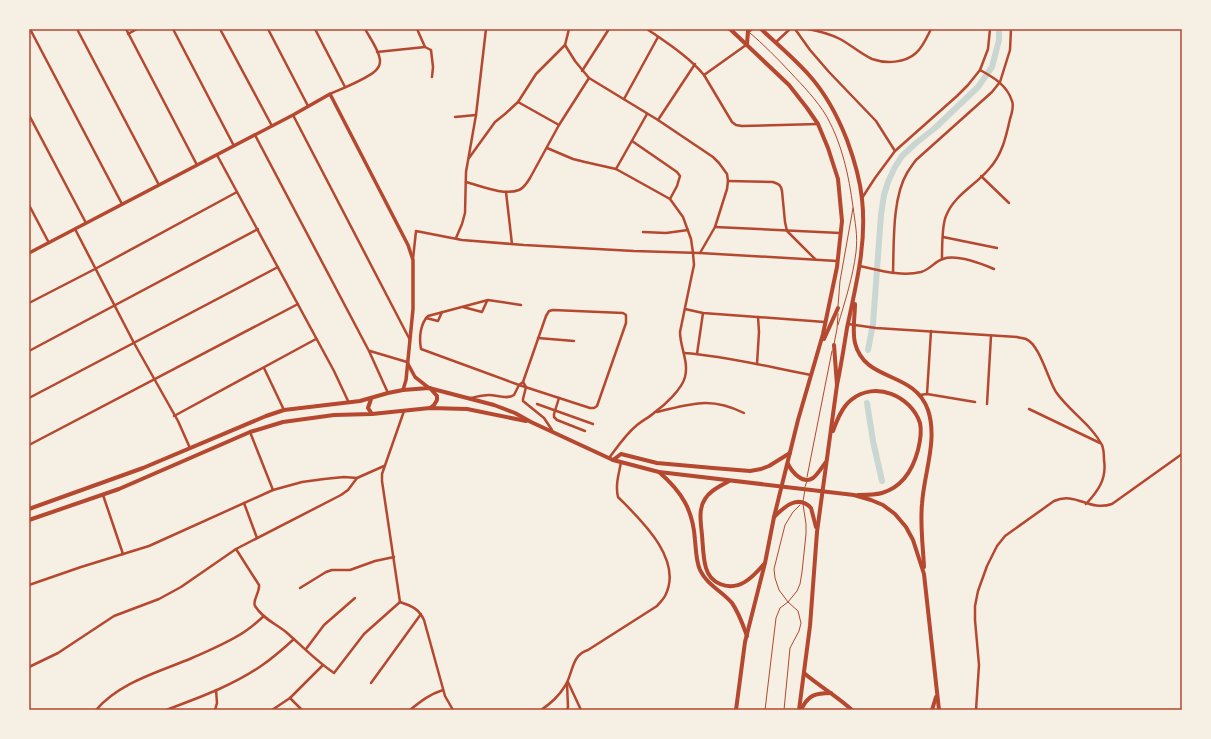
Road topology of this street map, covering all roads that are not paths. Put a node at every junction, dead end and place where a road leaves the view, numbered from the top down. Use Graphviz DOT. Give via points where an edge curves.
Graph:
graph roads {
  1 [pos="30,29"];
  2 [pos="77,29"];
  3 [pos="126,29"];
  4 [pos="137,29"];
  5 [pos="173,29"];
  6 [pos="220,29"];
  7 [pos="268,29"];
  8 [pos="315,29"];
  9 [pos="365,29"];
  10 [pos="417,29"];
  11 [pos="569,29"];
  12 [pos="609,29"];
  13 [pos="647,29"];
  14 [pos="730,29"];
  15 [pos="761,29"];
  16 [pos="790,29"];
  17 [pos="795,29"];
  18 [pos="808,29"];
  19 [pos="931,29"];
  20 [pos="990,29"];
  21 [pos="1011,29"];
  22 [pos="486,30"];
  23 [pos="748,30"];
  24 [pos="128,34"];
  25 [pos="658,37"];
  26 [pos="775,42"];
  27 [pos="746,44"];
  28 [pos="565,45"];
  29 [pos="425,47"];
  30 [pos="377,52"];
  31 [pos="695,64"];
  32 [pos="980,70"];
  33 [pos="582,71"];
  34 [pos="704,75"];
  35 [pos="432,76"];
  36 [pos="589,78"];
  37 [pos="1000,82"];
  38 [pos="345,87"];
  39 [pos="330,94"];
  40 [pos="624,99"];
  41 [pos="518,102"];
  42 [pos="308,106"];
  43 [pos="476,114"];
  44 [pos="647,114"];
  45 [pos="29,115"];
  46 [pos="292,115"];
  47 [pos="454,117"];
  48 [pos="658,120"];
  49 [pos="818,124"];
  50 [pos="559,125"];
  51 [pos="272,126"];
  52 [pos="254,134"];
  53 [pos="632,141"];
  54 [pos="234,146"];
  55 [pos="547,148"];
  56 [pos="895,151"];
  57 [pos="217,155"];
  58 [pos="468,160"];
  59 [pos="197,165"];
  60 [pos="616,169"];
  61 [pos="982,176"];
  62 [pos="728,181"];
  63 [pos="466,182"];
  64 [pos="159,185"];
  65 [pos="238,192"];
  66 [pos="506,192"];
  67 [pos="670,198"];
  68 [pos="862,198"];
  69 [pos="1009,203"];
  70 [pos="122,204"];
  71 [pos="29,205"];
  72 [pos="853,208"];
  73 [pos="86,223"];
  74 [pos="715,226"];
  75 [pos="75,229"];
  76 [pos="258,229"];
  77 [pos="688,230"];
  78 [pos="787,231"];
  79 [pos="643,232"];
  80 [pos="841,233"];
  81 [pos="943,237"];
  82 [pos="456,238"];
  83 [pos="49,242"];
  84 [pos="512,244"];
  85 [pos="997,248"];
  86 [pos="29,253"];
  87 [pos="693,253"];
  88 [pos="700,253"];
  89 [pos="815,259"];
  90 [pos="942,259"];
  91 [pos="413,260"];
  92 [pos="837,261"];
  93 [pos="860,266"];
  94 [pos="278,267"];
  95 [pos="95,269"];
  96 [pos="994,269"];
  97 [pos="893,273"];
  98 [pos="856,293"];
  99 [pos="488,300"];
  100 [pos="29,303"];
  101 [pos="298,304"];
  102 [pos="114,305"];
  103 [pos="521,305"];
  104 [pos="462,306"];
  105 [pos="838,308"];
  106 [pos="685,309"];
  107 [pos="442,312"];
  108 [pos="703,313"];
  109 [pos="758,317"];
  110 [pos="426,318"];
  111 [pos="826,323"];
  112 [pos="848,324"];
  113 [pos="854,325"];
  114 [pos="837,329"];
  115 [pos="931,331"];
  116 [pos="991,336"];
  117 [pos="538,338"];
  118 [pos="316,339"];
  119 [pos="410,340"];
  120 [pos="574,342"];
  121 [pos="134,343"];
  122 [pos="834,345"];
  123 [pos="820,346"];
  124 [pos="29,351"];
  125 [pos="369,351"];
  126 [pos="684,353"];
  127 [pos="697,354"];
  128 [pos="407,362"];
  129 [pos="757,364"];
  130 [pos="264,368"];
  131 [pos="811,375"];
  132 [pos="154,379"];
  133 [pos="523,382"];
  134 [pos="519,385"];
  135 [pos="837,385"];
  136 [pos="526,387"];
  137 [pos="429,388"];
  138 [pos="403,390"];
  139 [pos="388,393"];
  140 [pos="927,394"];
  141 [pos="920,395"];
  142 [pos="29,398"];
  143 [pos="468,398"];
  144 [pos="559,398"];
  145 [pos="371,399"];
  146 [pos="975,402"];
  147 [pos="349,403"];
  148 [pos="537,404"];
  149 [pos="987,404"];
  150 [pos="430,408"];
  151 [pos="1029,409"];
  152 [pos="284,410"];
  153 [pos="555,410"];
  154 [pos="404,412"];
  155 [pos="656,412"];
  156 [pos="744,413"];
  157 [pos="372,414"];
  158 [pos="174,416"];
  159 [pos="532,422"];
  160 [pos="593,424"];
  161 [pos="552,431"];
  162 [pos="585,431"];
  163 [pos="250,432"];
  164 [pos="830,437"];
  165 [pos="1100,444"];
  166 [pos="29,445"];
  167 [pos="190,448"];
  168 [pos="790,453"];
  169 [pos="1182,454"];
  170 [pos="611,459"];
  171 [pos="621,462"];
  172 [pos="826,462"];
  173 [pos="788,464"];
  174 [pos="384,466"];
  175 [pos="659,472"];
  176 [pos="357,478"];
  177 [pos="807,479"];
  178 [pos="730,481"];
  179 [pos="273,490"];
  180 [pos="103,495"];
  181 [pos="854,495"];
  182 [pos="244,503"];
  183 [pos="802,503"];
  184 [pos="1086,504"];
  185 [pos="29,509"];
  186 [pos="774,517"];
  187 [pos="29,520"];
  188 [pos="817,532"];
  189 [pos="257,538"];
  190 [pos="236,549"];
  191 [pos="123,554"];
  192 [pos="394,557"];
  193 [pos="765,563"];
  194 [pos="924,574"];
  195 [pos="29,585"];
  196 [pos="300,588"];
  197 [pos="355,598"];
  198 [pos="400,602"];
  199 [pos="788,602"];
  200 [pos="421,614"];
  201 [pos="264,616"];
  202 [pos="747,637"];
  203 [pos="294,639"];
  204 [pos="306,649"];
  205 [pos="323,665"];
  206 [pos="29,667"];
  207 [pos="804,673"];
  208 [pos="567,682"];
  209 [pos="371,683"];
  210 [pos="216,690"];
  211 [pos="443,690"];
  212 [pos="831,693"];
  213 [pos="937,695"];
  214 [pos="290,698"];
  215 [pos="96,710"];
  216 [pos="166,710"];
  217 [pos="215,710"];
  218 [pos="272,710"];
  219 [pos="302,710"];
  220 [pos="410,710"];
  221 [pos="453,710"];
  222 [pos="540,710"];
  223 [pos="567,710"];
  224 [pos="581,710"];
  225 [pos="736,710"];
  226 [pos="765,710"];
  227 [pos="784,710"];
  228 [pos="800,710"];
  229 [pos="852,710"];
  230 [pos="932,710"];
  231 [pos="938,710"];
  232 [pos="976,710"];
  1 -- 70 [label="street"];
  2 -- 64 [label="street"];
  3 -- 24 [label="street"];
  4 -- 24 [label="street"];
  5 -- 54 [label="street"];
  6 -- 51 [label="street"];
  7 -- 42 [label="street"];
  8 -- 38 [label="street"];
  9 -- 30 [label="street"];
  10 -- 29 [label="street"];
  11 -- 28 [label="street"];
  12 -- 33 [label="street"];
  13 -- 25 [label="street"];
  14 -- 27 [label="highway"];
  15 -- 26 [label="highway"];
  16 -- 26 [label="street"];
  17 -- 56 [label="street" via="829,72 876,121"];
  18 -- 19 [label="street" via="826,33 872,58 895,62 916,53"];
  20 -- 32 [label="street" via="988,49"];
  21 -- 37 [label="street" via="1010,50"];
  22 -- 43 [label="street"];
  23 -- 27 [label="highway"];
  23 -- 72 [label="lane" via="803,85 827,117 843,157"];
  24 -- 59 [label="street"];
  25 -- 31 [label="street"];
  25 -- 40 [label="street"];
  26 -- 68 [label="highway" via="809,75 838,118 852,153"];
  27 -- 34 [label="street"];
  27 -- 49 [label="highway" via="789,85"];
  28 -- 33 [label="street"];
  28 -- 41 [label="street" via="536,74"];
  29 -- 30 [label="street"];
  29 -- 35 [label="street" via="431,50"];
  30 -- 38 [label="street" via="380,61 377,70"];
  31 -- 34 [label="street"];
  31 -- 48 [label="street"];
  32 -- 37 [label="street"];
  32 -- 56 [label="street" via="958,96"];
  33 -- 36 [label="street"];
  34 -- 49 [label="street" via="726,114 736,125"];
  36 -- 40 [label="street"];
  36 -- 50 [label="street"];
  37 -- 61 [label="street" via="1011,97 1012,110 999,156"];
  37 -- 97 [label="street" via="916,160 907,173 896,211"];
  38 -- 39 [label="street"];
  39 -- 42 [label="main road"];
  39 -- 91 [label="main road" via="408,245"];
  40 -- 44 [label="street"];
  41 -- 50 [label="street"];
  41 -- 58 [label="street" via="494,122"];
  42 -- 46 [label="main road"];
  43 -- 47 [label="street"];
  43 -- 58 [label="street"];
  44 -- 48 [label="street"];
  44 -- 53 [label="street"];
  45 -- 73 [label="street"];
  46 -- 51 [label="main road"];
  46 -- 119 [label="street"];
  48 -- 62 [label="street" via="713,157 727,174"];
  49 -- 80 [label="highway" via="838,179"];
  50 -- 55 [label="street"];
  51 -- 52 [label="main road"];
  52 -- 54 [label="main road"];
  52 -- 125 [label="street"];
  53 -- 60 [label="street"];
  53 -- 67 [label="street" via="680,176"];
  54 -- 57 [label="main road"];
  55 -- 60 [label="street" via="585,162"];
  55 -- 66 [label="street" via="525,185 520,189"];
  56 -- 68 [label="street"];
  57 -- 59 [label="main road"];
  57 -- 65 [label="street"];
  58 -- 63 [label="street"];
  59 -- 64 [label="main road"];
  60 -- 67 [label="street"];
  61 -- 69 [label="street"];
  61 -- 81 [label="street" via="954,202 945,216"];
  62 -- 74 [label="street"];
  62 -- 78 [label="street" via="772,182 781,186"];
  63 -- 66 [label="street"];
  63 -- 82 [label="street" via="465,213"];
  64 -- 70 [label="main road"];
  65 -- 76 [label="street"];
  65 -- 95 [label="street"];
  66 -- 84 [label="street"];
  67 -- 77 [label="street" via="683,217"];
  68 -- 93 [label="highway"];
  70 -- 73 [label="main road"];
  71 -- 83 [label="street"];
  72 -- 105 [label="lane" via="840,281"];
  72 -- 114 [label="lane" via="857,232 856,251 850,287"];
  73 -- 75 [label="main road"];
  74 -- 78 [label="street"];
  74 -- 88 [label="street"];
  75 -- 83 [label="main road"];
  75 -- 95 [label="street"];
  76 -- 94 [label="street"];
  76 -- 102 [label="street"];
  77 -- 79 [label="street" via="666,233"];
  77 -- 87 [label="street"];
  78 -- 80 [label="street"];
  78 -- 89 [label="street"];
  80 -- 92 [label="highway"];
  81 -- 85 [label="street"];
  81 -- 90 [label="street"];
  82 -- 84 [label="street"];
  82 -- 91 [label="street" via="416,231"];
  83 -- 86 [label="main road"];
  84 -- 87 [label="street"];
  87 -- 88 [label="street"];
  87 -- 106 [label="street" via="692,279"];
  88 -- 89 [label="street"];
  89 -- 92 [label="street"];
  90 -- 96 [label="street" via="966,260"];
  90 -- 97 [label="street" via="922,272"];
  91 -- 119 [label="main road"];
  92 -- 111 [label="highway"];
  93 -- 97 [label="street"];
  93 -- 98 [label="highway"];
  94 -- 101 [label="street"];
  94 -- 121 [label="street"];
  95 -- 100 [label="street"];
  95 -- 102 [label="street"];
  98 -- 112 [label="highway"];
  98 -- 113 [label="highway"];
  99 -- 103 [label="street"];
  99 -- 104 [label="street"];
  99 -- 104 [label="street" via="482,312"];
  101 -- 118 [label="street"];
  101 -- 132 [label="street"];
  102 -- 121 [label="street"];
  102 -- 124 [label="street"];
  104 -- 107 [label="street"];
  105 -- 114 [label="lane"];
  105 -- 123 [label="highway"];
  106 -- 108 [label="street"];
  106 -- 126 [label="street" via="680,332"];
  107 -- 110 [label="street"];
  107 -- 110 [label="street" via="438,321"];
  108 -- 109 [label="street"];
  108 -- 127 [label="street"];
  109 -- 111 [label="street"];
  109 -- 129 [label="street"];
  110 -- 134 [label="street" via="422,324 421,349"];
  111 -- 123 [label="highway"];
  112 -- 113 [label="street"];
  112 -- 135 [label="highway"];
  113 -- 115 [label="street"];
  113 -- 141 [label="highway" via="855,344 862,358 874,370 908,385"];
  114 -- 122 [label="lane"];
  115 -- 116 [label="street"];
  115 -- 140 [label="street"];
  116 -- 149 [label="street"];
  116 -- 165 [label="street" via="1026,339 1030,342 1060,398 1094,433"];
  117 -- 120 [label="street"];
  117 -- 133 [label="street"];
  117 -- 144 [label="street" via="549,311 626,315 627,319 597,406 590,408"];
  118 -- 130 [label="street"];
  118 -- 147 [label="street"];
  119 -- 128 [label="main road"];
  121 -- 132 [label="street"];
  121 -- 142 [label="street"];
  122 -- 135 [label="highway"];
  122 -- 177 [label="lane"];
  123 -- 131 [label="highway"];
  125 -- 128 [label="street"];
  125 -- 139 [label="street"];
  126 -- 127 [label="street"];
  126 -- 155 [label="street" via="686,366 682,384"];
  127 -- 129 [label="street"];
  128 -- 137 [label="main road" via="415,377"];
  128 -- 138 [label="main road"];
  129 -- 131 [label="street"];
  130 -- 152 [label="street"];
  130 -- 158 [label="street"];
  131 -- 168 [label="highway"];
  132 -- 158 [label="street"];
  132 -- 166 [label="street"];
  133 -- 134 [label="street"];
  133 -- 136 [label="street"];
  134 -- 136 [label="street"];
  134 -- 143 [label="street" via="512,397 488,395"];
  135 -- 164 [label="highway"];
  136 -- 144 [label="street"];
  136 -- 161 [label="street" via="523,401 544,418"];
  137 -- 138 [label="highway"];
  137 -- 143 [label="highway"];
  137 -- 150 [label="highway" via="437,396 437,400"];
  138 -- 139 [label="highway"];
  139 -- 145 [label="highway"];
  140 -- 141 [label="street"];
  140 -- 146 [label="street"];
  141 -- 194 [label="highway" via="927,408 932,429 922,503"];
  143 -- 159 [label="highway" via="494,405"];
  144 -- 153 [label="street"];
  145 -- 147 [label="highway"];
  145 -- 157 [label="highway" via="368,408"];
  147 -- 152 [label="highway"];
  148 -- 153 [label="street"];
  150 -- 154 [label="highway"];
  150 -- 159 [label="highway" via="467,409"];
  151 -- 165 [label="street"];
  152 -- 167 [label="highway" via="244,424"];
  153 -- 160 [label="street"];
  153 -- 162 [label="street" via="554,417 557,420"];
  154 -- 157 [label="highway"];
  154 -- 174 [label="street"];
  155 -- 156 [label="street" via="696,403 710,403 726,405"];
  155 -- 170 [label="street" via="629,432"];
  157 -- 163 [label="highway" via="334,415 290,421"];
  158 -- 167 [label="street"];
  159 -- 161 [label="highway"];
  161 -- 170 [label="highway"];
  163 -- 179 [label="street"];
  163 -- 180 [label="highway"];
  164 -- 172 [label="highway"];
  164 -- 181 [label="highway" via="845,406 860,394 870,391 879,390 898,396 909,405 920,424 920,441 914,461 900,482 882,493"];
  165 -- 184 [label="street" via="1105,464 1103,481 1098,492"];
  167 -- 185 [label="highway" via="143,468"];
  168 -- 170 [label="highway" via="769,466 750,471 657,463 621,454"];
  168 -- 173 [label="highway"];
  169 -- 184 [label="street" via="1112,504 1099,507"];
  170 -- 171 [label="highway"];
  171 -- 175 [label="highway"];
  171 -- 208 [label="street" via="616,490 618,497 657,541 668,563 668,588 656,606 582,652 575,661"];
  172 -- 177 [label="highway" via="813,478"];
  172 -- 188 [label="highway"];
  173 -- 177 [label="highway" via="799,477"];
  173 -- 186 [label="highway"];
  174 -- 176 [label="street"];
  174 -- 192 [label="street" via="382,481"];
  175 -- 178 [label="highway"];
  175 -- 202 [label="highway" via="671,483 690,511 699,569 704,578 732,603"];
  176 -- 179 [label="street" via="302,482"];
  176 -- 189 [label="street" via="341,495"];
  177 -- 183 [label="lane"];
  178 -- 181 [label="highway"];
  178 -- 193 [label="highway" via="709,494 702,505 701,522 706,569 716,582 738,586 751,578"];
  179 -- 182 [label="street"];
  180 -- 187 [label="highway"];
  180 -- 191 [label="street"];
  181 -- 194 [label="highway" via="871,500 895,514 913,540"];
  182 -- 189 [label="street"];
  182 -- 191 [label="street" via="149,546"];
  183 -- 186 [label="highway" via="788,505"];
  183 -- 188 [label="highway" via="811,508"];
  183 -- 199 [label="lane" via="806,534 802,572 797,591"];
  183 -- 199 [label="lane" via="785,525 774,570 776,584"];
  184 -- 232 [label="street" via="1068,498 1060,499 1005,536 997,546 976,598"];
  186 -- 193 [label="highway"];
  188 -- 207 [label="highway"];
  189 -- 190 [label="street"];
  190 -- 201 [label="street" via="259,585 254,605"];
  190 -- 206 [label="street" via="181,587 159,599 114,616 58,652"];
  191 -- 195 [label="street"];
  192 -- 196 [label="street" via="350,570 332,570"];
  192 -- 198 [label="street"];
  193 -- 202 [label="highway"];
  194 -- 213 [label="highway"];
  197 -- 204 [label="street" via="324,625"];
  198 -- 200 [label="street" via="416,608"];
  198 -- 205 [label="street" via="364,634 334,673"];
  199 -- 226 [label="lane" via="780,608 776,618"];
  199 -- 227 [label="lane" via="798,611 801,622 790,648"];
  200 -- 209 [label="street"];
  200 -- 211 [label="street"];
  201 -- 203 [label="street"];
  201 -- 215 [label="street" via="234,638 112,694"];
  202 -- 225 [label="highway"];
  203 -- 204 [label="street"];
  203 -- 210 [label="street" via="261,666"];
  204 -- 205 [label="street"];
  205 -- 214 [label="street"];
  207 -- 212 [label="highway"];
  207 -- 228 [label="highway"];
  208 -- 222 [label="street" via="558,697"];
  208 -- 223 [label="street"];
  208 -- 224 [label="street"];
  210 -- 216 [label="street"];
  210 -- 217 [label="street"];
  211 -- 220 [label="street" via="430,694"];
  211 -- 221 [label="street"];
  212 -- 228 [label="highway" via="813,695"];
  212 -- 229 [label="highway"];
  213 -- 230 [label="highway"];
  213 -- 231 [label="highway"];
  214 -- 218 [label="street"];
  214 -- 219 [label="street"];
}
